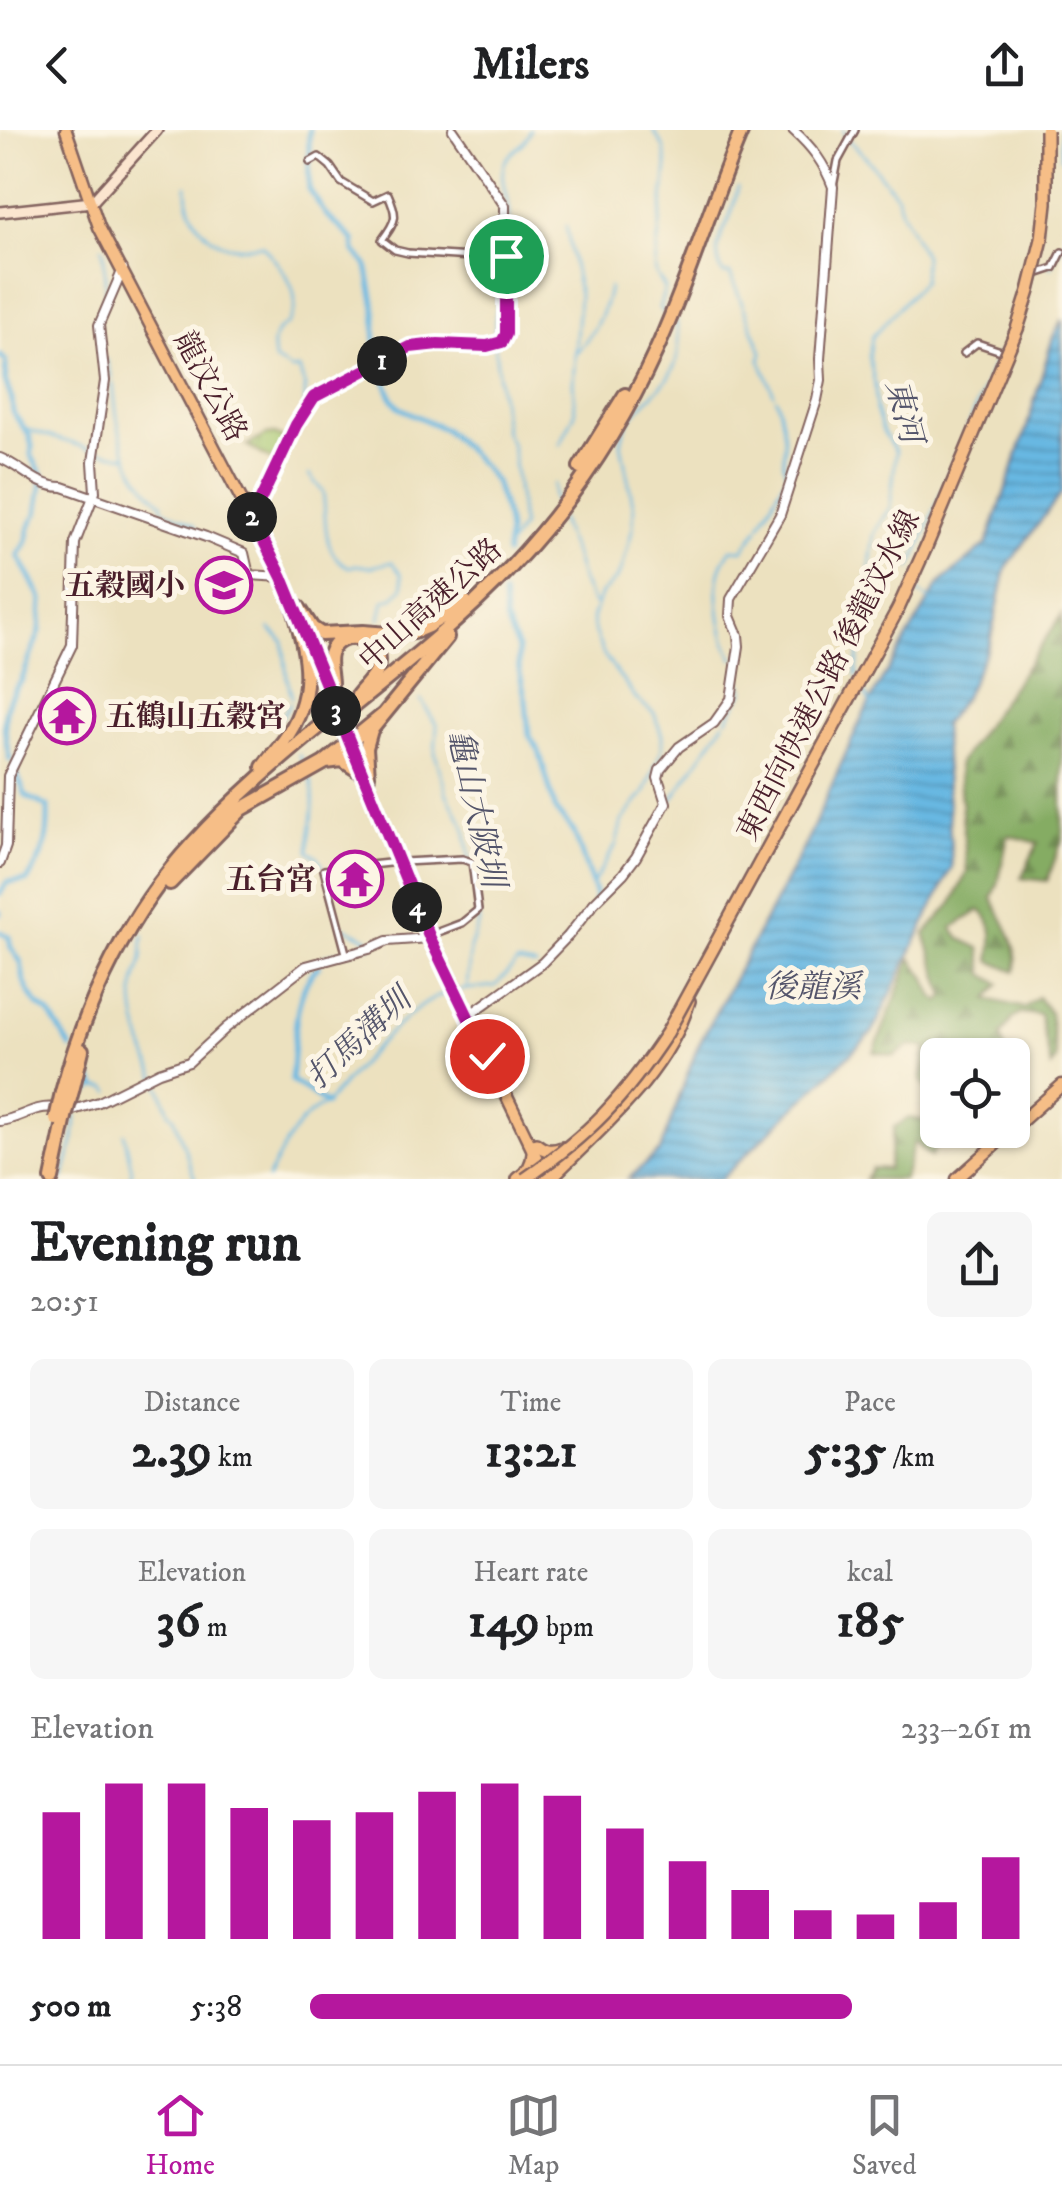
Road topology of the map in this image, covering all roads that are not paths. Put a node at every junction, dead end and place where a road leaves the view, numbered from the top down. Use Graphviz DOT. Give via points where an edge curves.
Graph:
graph roads {
  1 [pos="66,130"];
  2 [pos="157,130"];
  3 [pos="453,130"];
  4 [pos="734,130"];
  5 [pos="742,130"];
  6 [pos="793,130"];
  7 [pos="1048,130"];
  8 [pos="854,133"];
  9 [pos="310,162"];
  10 [pos="833,187"];
  11 [pos="92,202"];
  12 [pos="0,212"];
  13 [pos="1062,252"];
  14 [pos="499,255"];
  15 [pos="123,269"];
  16 [pos="964,353"];
  17 [pos="0,458"];
  18 [pos="94,498"];
  19 [pos="253,517"];
  20 [pos="284,577"];
  21 [pos="493,585"];
  22 [pos="468,600"];
  23 [pos="294,601"];
  24 [pos="349,633"];
  25 [pos="314,651"];
  26 [pos="331,688"];
  27 [pos="352,702"];
  28 [pos="384,714"];
  29 [pos="332,720"];
  30 [pos="351,742"];
  31 [pos="324,762"];
  32 [pos="365,774"];
  33 [pos="222,812"];
  34 [pos="400,862"];
  35 [pos="0,863"];
  36 [pos="165,888"];
  37 [pos="432,936"];
  38 [pos="346,951"];
  39 [pos="694,982"];
  40 [pos="689,1001"];
  41 [pos="470,1015"];
  42 [pos="1062,1087"];
  43 [pos="67,1092"];
  44 [pos="62,1114"];
  45 [pos="0,1121"];
  46 [pos="535,1148"];
  47 [pos="566,1153"];
  48 [pos="541,1175"];
  49 [pos="44,1179"];
  50 [pos="52,1179"];
  51 [pos="959,1179"];
  1 -- 11 [label="main road, 龍汶公路"];
  2 -- 11 [label="main road"];
  3 -- 14 [label="street" via="502,199"];
  4 -- 22 [label="highway, 中山高速公路" via="660,324 622,401 559,497"];
  5 -- 21 [label="highway, 中山高速公路" via="630,404 548,524"];
  6 -- 10 [label="street" via="816,153"];
  7 -- 39 [label="highway, 東西向快速公路 後龍汶水線, bridge" via="1042,238 1001,368 903,598"];
  7 -- 40 [label="highway, 東西向快速公路 後龍汶水線, bridge" via="1046,239 1005,369 912,589"];
  8 -- 10 [label="street"];
  9 -- 14 [label="street" via="319,158 341,182 373,200 388,194 395,223 382,240 395,250"];
  10 -- 41 [label="street" via="821,380 780,514 732,599 739,646 731,699 714,723 666,760 658,778 666,803 623,874 542,963"];
  11 -- 12 [label="main road"];
  11 -- 15 [label="main road, 龍汶公路"];
  13 -- 16 [label="street" via="1054,268 1029,276 1004,352 977,343"];
  14 -- 19 [label="street" via="502,342 410,347 314,397"];
  15 -- 18 [label="street" via="99,325 106,381"];
  15 -- 19 [label="main road, 龍汶公路"];
  17 -- 18 [label="street" via="44,483"];
  18 -- 20 [label="street" via="244,553 249,575"];
  18 -- 35 [label="street" via="75,543 72,646 8,776"];
  19 -- 20 [label="main road, 龍汶公路"];
  20 -- 23 [label="main road, 龍汶公路"];
  21 -- 27 [label="highway, 中山高速公路"];
  21 -- 28 [label="highway"];
  22 -- 24 [label="highway" via="414,632"];
  22 -- 27 [label="highway, 中山高速公路"];
  23 -- 24 [label="highway" via="321,634"];
  23 -- 25 [label="main road, 龍汶公路"];
  23 -- 33 [label="highway" via="308,664 305,696 284,740"];
  24 -- 25 [label="highway"];
  25 -- 26 [label="main road, 龍汶公路"];
  25 -- 30 [label="main road, 龍汶公路"];
  26 -- 27 [label="highway" via="334,646 360,638 378,662"];
  26 -- 30 [label="main road, 龍汶公路"];
  27 -- 29 [label="highway, 中山高速公路, bridge"];
  28 -- 30 [label="highway"];
  28 -- 32 [label="highway" via="366,742"];
  29 -- 33 [label="highway, 中山高速公路"];
  29 -- 36 [label="highway, 中山高速公路" via="238,804"];
  30 -- 31 [label="highway"];
  30 -- 32 [label="main road, 龍汶公路"];
  31 -- 32 [label="highway" via="342,760"];
  31 -- 36 [label="highway" via="242,810"];
  32 -- 34 [label="main road, 龍汶公路"];
  33 -- 43 [label="highway, 中山高速公路" via="170,872 116,952 76,1042"];
  34 -- 37 [label="main road, 龍汶公路"];
  34 -- 37 [label="street" via="472,862 478,910"];
  34 -- 38 [label="street" via="324,870"];
  36 -- 43 [label="highway, 中山高速公路" via="102,998"];
  37 -- 38 [label="street"];
  37 -- 41 [label="main road, 龍汶公路"];
  38 -- 44 [label="street" via="280,984 190,1062"];
  39 -- 47 [label="highway, bridge" via="626,1085"];
  39 -- 48 [label="highway, 東西向快速公路 後龍汶水線, bridge" via="668,1033 619,1100"];
  40 -- 47 [label="highway, bridge" via="649,1075 614,1117"];
  40 -- 48 [label="highway, 東西向快速公路 後龍汶水線, bridge" via="632,1090"];
  41 -- 46 [label="main road"];
  42 -- 51 [label="main road"];
  43 -- 44 [label="highway, 中山高速公路, bridge"];
  44 -- 45 [label="street" via="42,1107"];
  44 -- 49 [label="highway, 中山高速公路"];
  44 -- 50 [label="highway, 中山高速公路"];
  46 -- 47 [label="highway"];
  46 -- 48 [label="main road"];
  46 -- 48 [label="highway" via="530,1166"];
  47 -- 48 [label="highway"];
}
